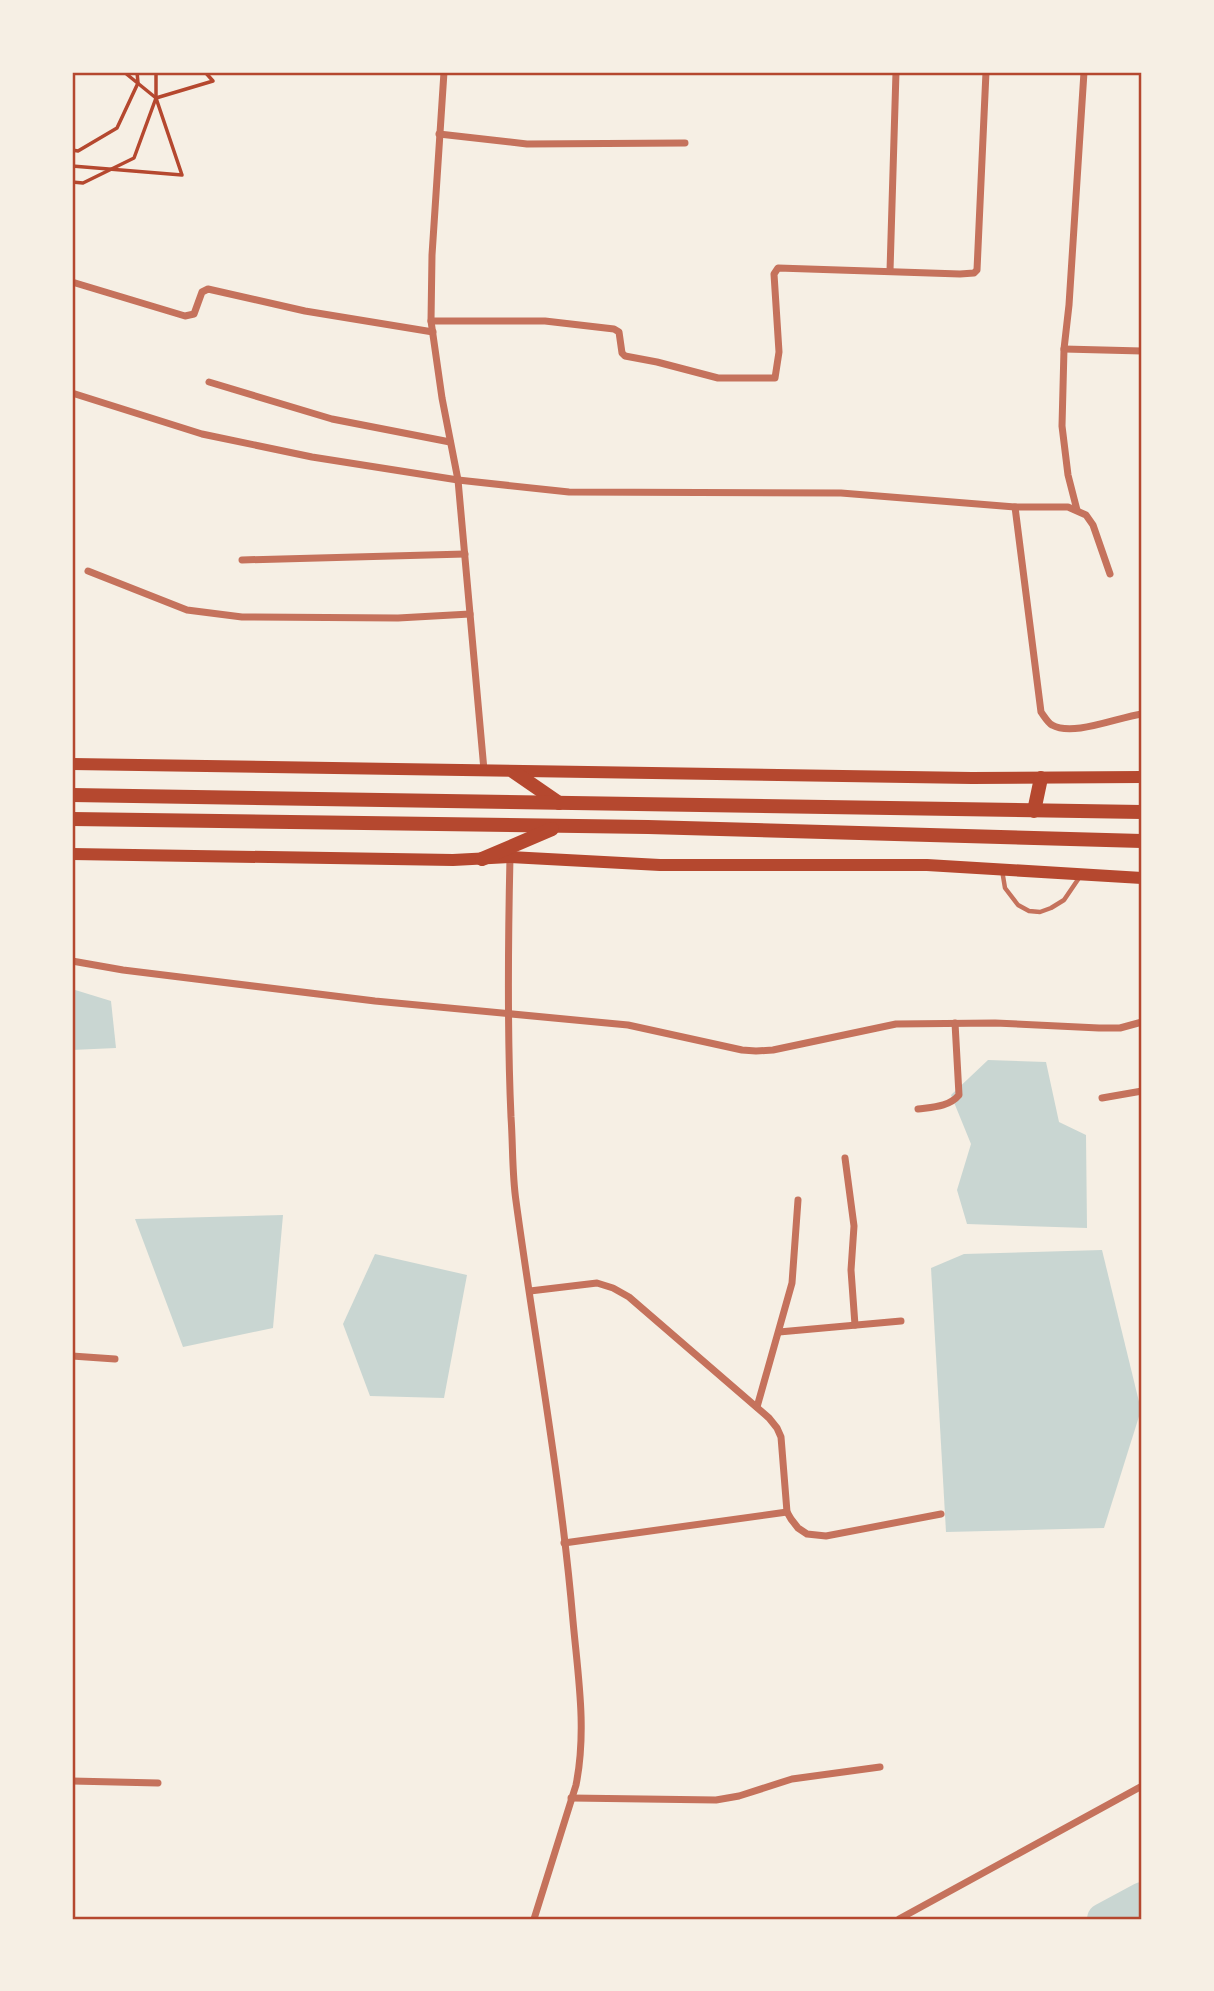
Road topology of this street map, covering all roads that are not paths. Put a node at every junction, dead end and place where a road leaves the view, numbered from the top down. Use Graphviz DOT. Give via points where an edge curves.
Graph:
graph roads {
  1 [pos="444,72"];
  2 [pos="896,72"];
  3 [pos="986,72"];
  4 [pos="1084,72"];
  5 [pos="439,134"];
  6 [pos="685,143"];
  7 [pos="890,271"];
  8 [pos="72,282"];
  9 [pos="431,321"];
  10 [pos="433,332"];
  11 [pos="1064,349"];
  12 [pos="1142,351"];
  13 [pos="209,382"];
  14 [pos="72,393"];
  15 [pos="450,442"];
  16 [pos="458,480"];
  17 [pos="1015,507"];
  18 [pos="1077,510"];
  19 [pos="465,554"];
  20 [pos="242,560"];
  21 [pos="88,571"];
  22 [pos="1110,574"];
  23 [pos="470,614"];
  24 [pos="1142,714"];
  25 [pos="72,764"];
  26 [pos="484,770"];
  27 [pos="514,772"];
  28 [pos="1142,777"];
  29 [pos="1041,778"];
  30 [pos="72,795"];
  31 [pos="559,803"];
  32 [pos="1034,811"];
  33 [pos="1142,812"];
  34 [pos="72,819"];
  35 [pos="560,826"];
  36 [pos="1142,841"];
  37 [pos="72,854"];
  38 [pos="510,857"];
  39 [pos="482,859"];
  40 [pos="1002,869"];
  41 [pos="1080,875"];
  42 [pos="1142,878"];
  43 [pos="72,961"];
  44 [pos="507,1015"];
  45 [pos="1142,1022"];
  46 [pos="955,1023"];
  47 [pos="1142,1091"];
  48 [pos="1102,1098"];
  49 [pos="918,1109"];
  50 [pos="845,1158"];
  51 [pos="798,1200"];
  52 [pos="530,1291"];
  53 [pos="901,1321"];
  54 [pos="855,1325"];
  55 [pos="779,1332"];
  56 [pos="72,1356"];
  57 [pos="116,1359"];
  58 [pos="757,1407"];
  59 [pos="787,1511"];
  60 [pos="941,1514"];
  61 [pos="565,1543"];
  62 [pos="880,1767"];
  63 [pos="72,1781"];
  64 [pos="158,1783"];
  65 [pos="1142,1786"];
  66 [pos="571,1798"];
  67 [pos="534,1919"];
  68 [pos="899,1919"];
  1 -- 5 [label="street"];
  2 -- 7 [label="street"];
  3 -- 7 [label="street" via="977,270 960,274"];
  4 -- 11 [label="street"];
  5 -- 6 [label="street" via="527,144"];
  5 -- 9 [label="street"];
  7 -- 9 [label="street" via="775,270 779,352 775,378 718,377 625,356 614,329 545,321"];
  8 -- 10 [label="street" via="185,316 194,314 202,292 208,289"];
  9 -- 10 [label="street"];
  10 -- 15 [label="street"];
  11 -- 12 [label="street"];
  11 -- 18 [label="street" via="1062,426"];
  13 -- 15 [label="street" via="332,419"];
  14 -- 16 [label="street" via="202,434"];
  15 -- 16 [label="street"];
  16 -- 17 [label="street" via="569,492 841,493"];
  16 -- 19 [label="street"];
  17 -- 18 [label="street"];
  17 -- 24 [label="street" via="1041,712 1051,725 1067,729"];
  18 -- 22 [label="street" via="1093,525"];
  19 -- 20 [label="street"];
  19 -- 23 [label="street"];
  21 -- 23 [label="street" via="175,606 216,615 398,618"];
  23 -- 26 [label="street"];
  25 -- 26 [label="main road"];
  26 -- 27 [label="main road"];
  27 -- 29 [label="main road"];
  27 -- 31 [label="highway"];
  28 -- 29 [label="main road"];
  29 -- 32 [label="highway"];
  30 -- 31 [label="highway"];
  31 -- 32 [label="highway"];
  32 -- 33 [label="highway"];
  34 -- 35 [label="highway"];
  35 -- 36 [label="highway"];
  35 -- 39 [label="highway"];
  37 -- 39 [label="main road"];
  38 -- 39 [label="main road"];
  38 -- 40 [label="main road" via="660,865"];
  38 -- 44 [label="street"];
  40 -- 41 [label="main road"];
  40 -- 41 [label="lane" via="1005,888 1018,905 1040,912 1064,900"];
  41 -- 42 [label="main road"];
  43 -- 44 [label="street"];
  44 -- 46 [label="street" via="628,1025 757,1052 896,1024"];
  44 -- 52 [label="street" via="515,1198"];
  45 -- 46 [label="street" via="1120,1028"];
  46 -- 49 [label="street" via="959,1095 946,1104"];
  47 -- 48 [label="street"];
  50 -- 54 [label="street" via="854,1226"];
  51 -- 55 [label="street" via="792,1283"];
  52 -- 58 [label="street" via="597,1283 613,1288"];
  52 -- 61 [label="street"];
  53 -- 54 [label="street"];
  54 -- 55 [label="street"];
  55 -- 58 [label="street"];
  56 -- 57 [label="street"];
  58 -- 59 [label="street" via="777,1427 780,1437"];
  59 -- 60 [label="street" via="797,1528 826,1536"];
  59 -- 61 [label="street"];
  61 -- 66 [label="street" via="582,1731"];
  62 -- 66 [label="street" via="792,1779 716,1800"];
  63 -- 64 [label="street"];
  65 -- 68 [label="street"];
  66 -- 67 [label="street"];
}
